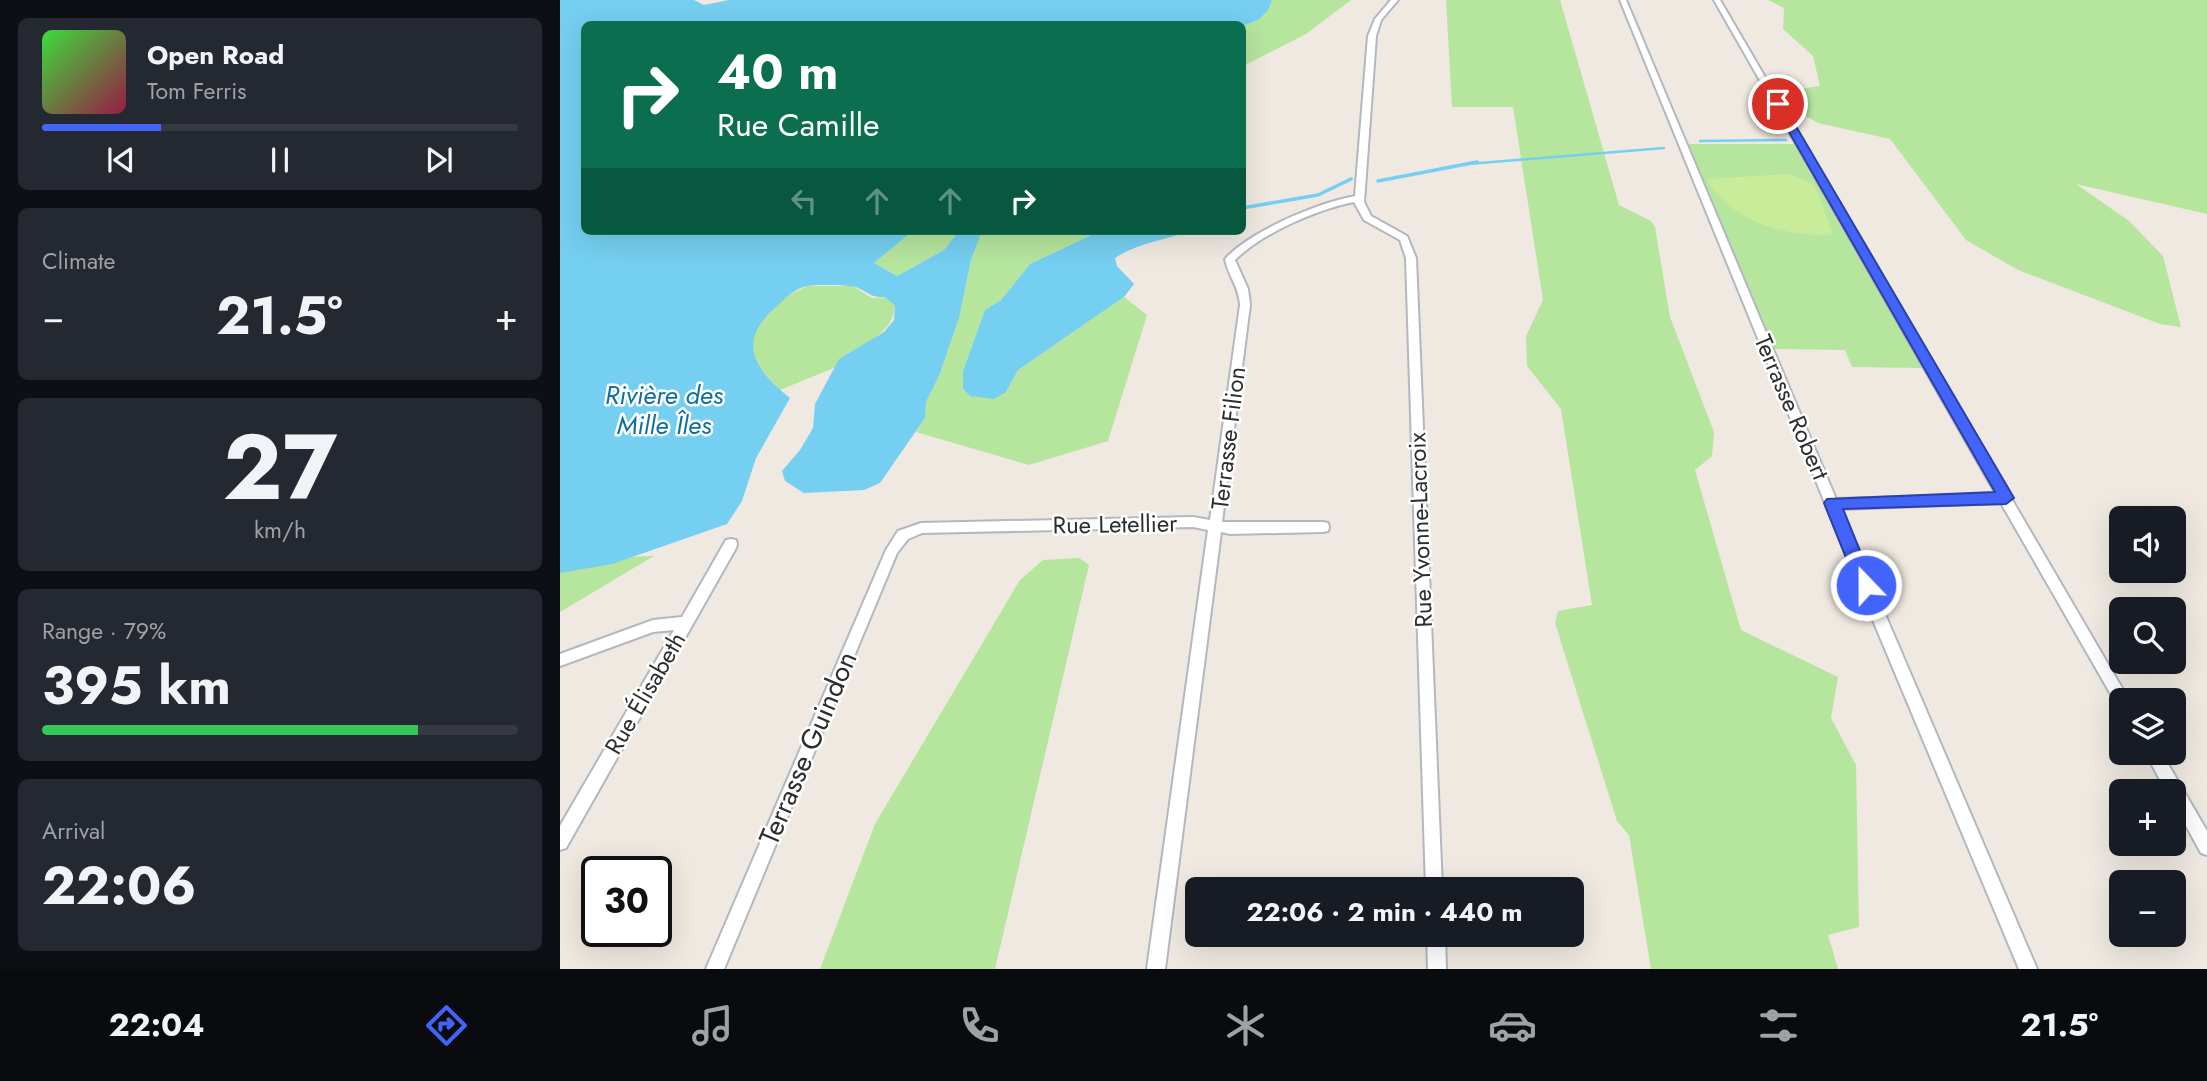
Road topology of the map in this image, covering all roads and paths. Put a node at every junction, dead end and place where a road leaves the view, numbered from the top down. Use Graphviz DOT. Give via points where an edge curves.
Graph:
graph roads {
  1 [pos="1395,0"];
  2 [pos="1623,0"];
  3 [pos="1717,0"];
  4 [pos="1360,198"];
  5 [pos="2006,498"];
  6 [pos="1833,503"];
  7 [pos="1217,527"];
  8 [pos="1323,527"];
  9 [pos="907,533"];
  10 [pos="731,544"];
  11 [pos="685,623"];
  12 [pos="560,660"];
  13 [pos="2115,688"];
  14 [pos="2160,765"];
  15 [pos="560,842"];
  16 [pos="2207,847"];
  17 [pos="1434,877"];
  18 [pos="1436,947"];
  19 [pos="715,969"];
  20 [pos="1156,969"];
  21 [pos="1437,969"];
  22 [pos="2028,969"];
  1 -- 4 [label="street" via="1380,16 1372,36"];
  2 -- 6 [label="street, Terrasse Robert"];
  3 -- 5 [label="street"];
  4 -- 7 [label="street, Terrasse Filion" via="1277,229 1243,246 1230,259 1244,284 1245,305"];
  4 -- 17 [label="street, Rue Yvonne-Lacroix" via="1367,218 1404,238 1410,258"];
  5 -- 6 [label="street"];
  5 -- 13 [label="street"];
  6 -- 22 [label="street, Terrasse Robert"];
  7 -- 8 [label="street, Rue Letellier"];
  7 -- 9 [label="street, Rue Letellier" via="1193,522 928,528"];
  7 -- 20 [label="street, Terrasse Filion"];
  9 -- 19 [label="street, Terrasse Guindon" via="891,550"];
  10 -- 11 [label="street, Rue Élisabeth"];
  11 -- 12 [label="street" via="653,626"];
  11 -- 15 [label="street, Rue Élisabeth"];
  14 -- 16 [label="street"];
  18 -- 21 [label="street"];
}
